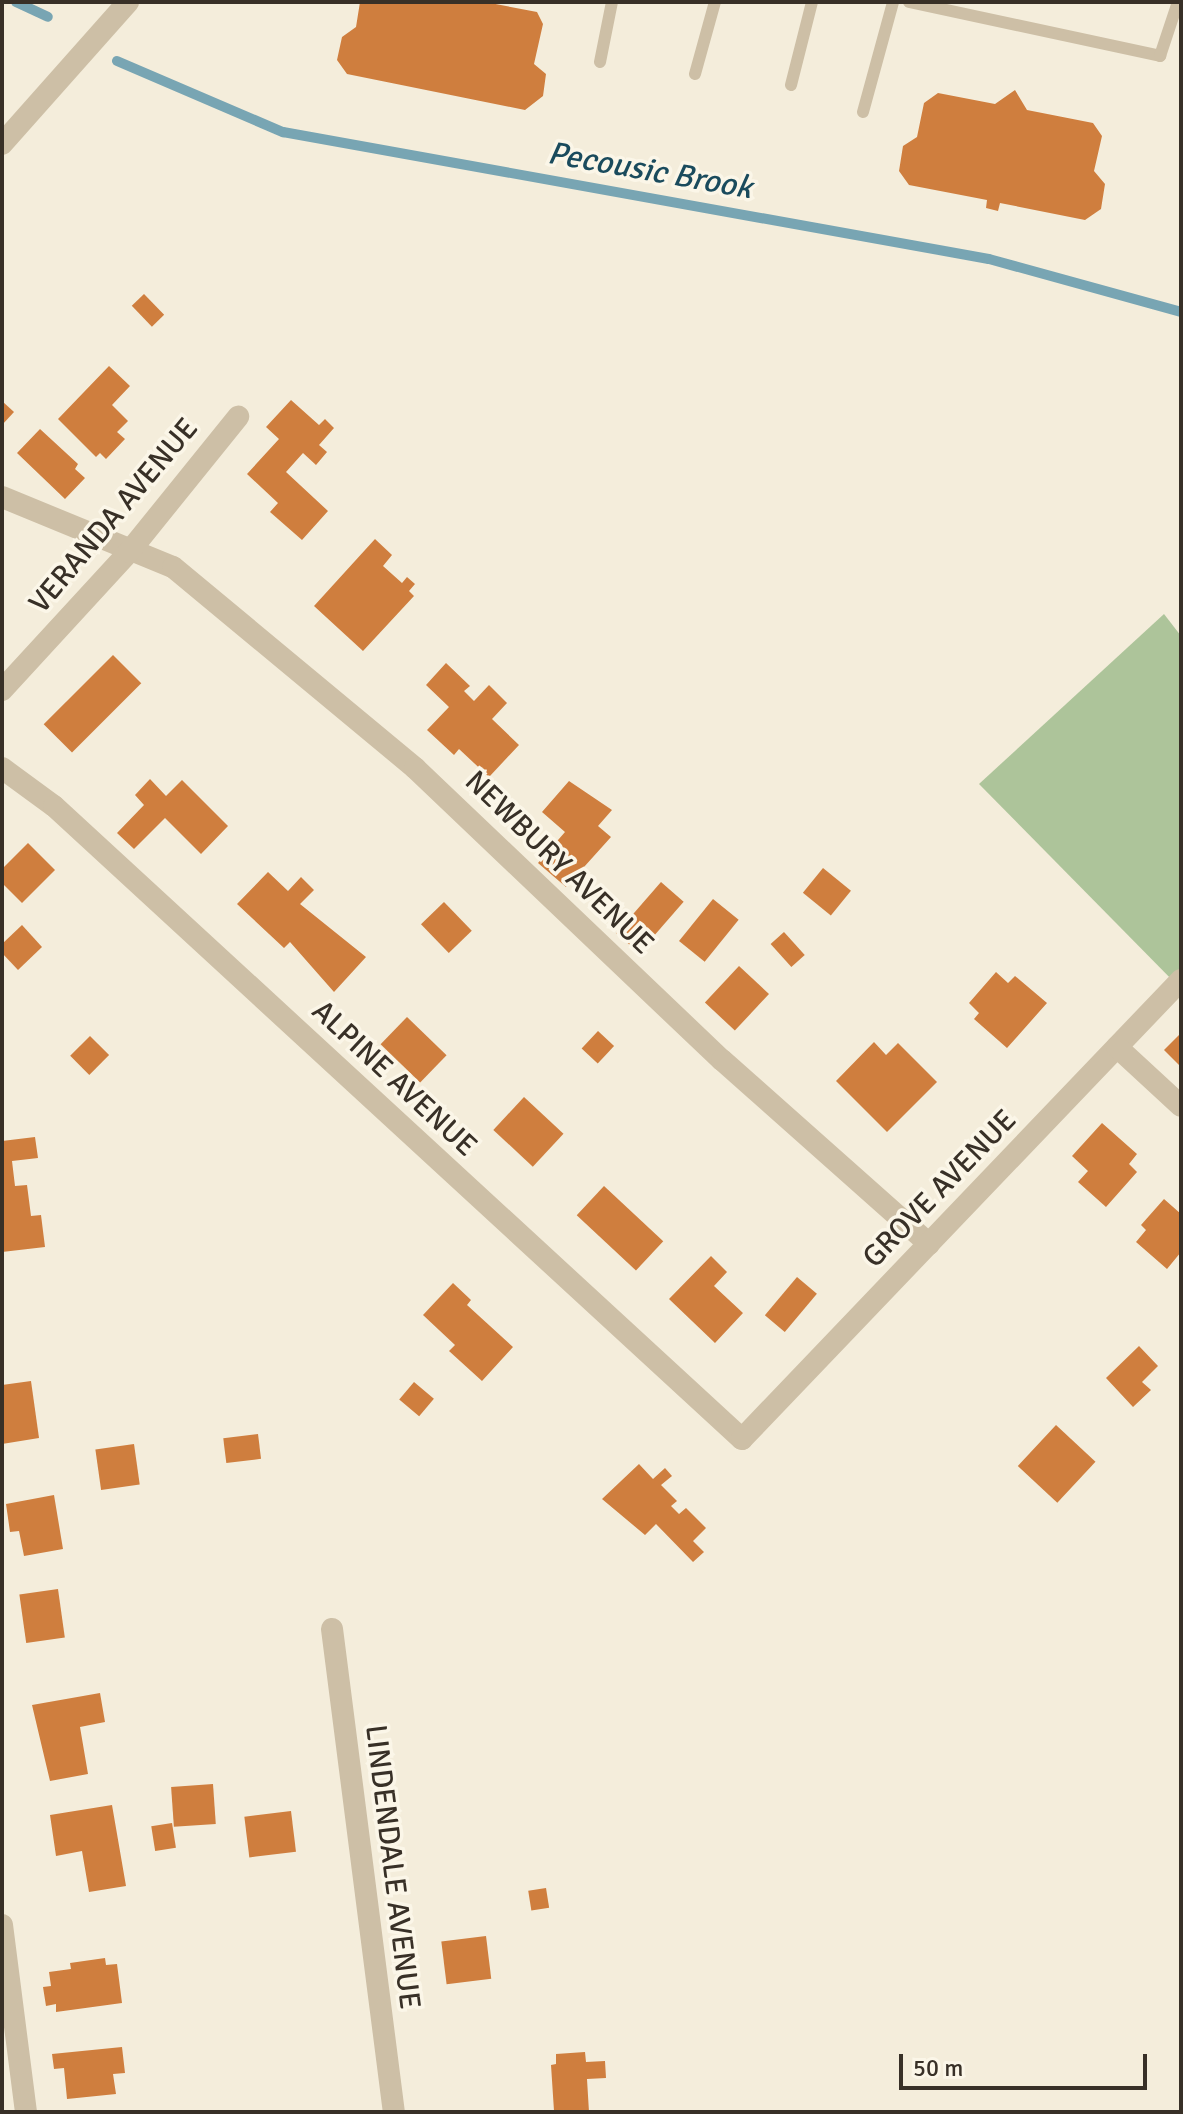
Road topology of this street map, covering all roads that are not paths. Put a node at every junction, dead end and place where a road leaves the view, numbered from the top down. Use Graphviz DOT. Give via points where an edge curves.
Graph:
graph roads {
  1 [pos="128,2"];
  2 [pos="612,2"];
  3 [pos="715,2"];
  4 [pos="812,2"];
  5 [pos="893,2"];
  6 [pos="909,2"];
  7 [pos="1178,2"];
  8 [pos="600,62"];
  9 [pos="695,74"];
  10 [pos="791,85"];
  11 [pos="863,112"];
  12 [pos="2,144"];
  13 [pos="238,417"];
  14 [pos="2,497"];
  15 [pos="129,552"];
  16 [pos="2,690"];
  17 [pos="2,768"];
  18 [pos="1181,980"];
  19 [pos="1117,1047"];
  20 [pos="1181,1106"];
  21 [pos="929,1244"];
  22 [pos="742,1439"];
  23 [pos="332,1629"];
  24 [pos="2,1925"];
  25 [pos="11,2058"];
  26 [pos="26,2112"];
  27 [pos="394,2112"];
  1 -- 12 [label="street"];
  2 -- 8 [label="lane"];
  3 -- 9 [label="lane"];
  4 -- 10 [label="lane"];
  5 -- 11 [label="lane"];
  6 -- 7 [label="lane" via="1160,56"];
  13 -- 15 [label="street, VERANDA AVENUE"];
  14 -- 15 [label="street, NEWBURY AVENUE"];
  15 -- 16 [label="street, VERANDA AVENUE"];
  15 -- 21 [label="street, NEWBURY AVENUE" via="173,567 415,768 722,1060"];
  17 -- 22 [label="street, ALPINE AVENUE" via="66,817"];
  18 -- 19 [label="street, GROVE AVENUE"];
  19 -- 20 [label="street"];
  19 -- 21 [label="street, GROVE AVENUE"];
  21 -- 22 [label="street, GROVE AVENUE"];
  23 -- 27 [label="street, LINDENDALE AVENUE"];
  24 -- 25 [label="street"];
  25 -- 26 [label="street"];
}
